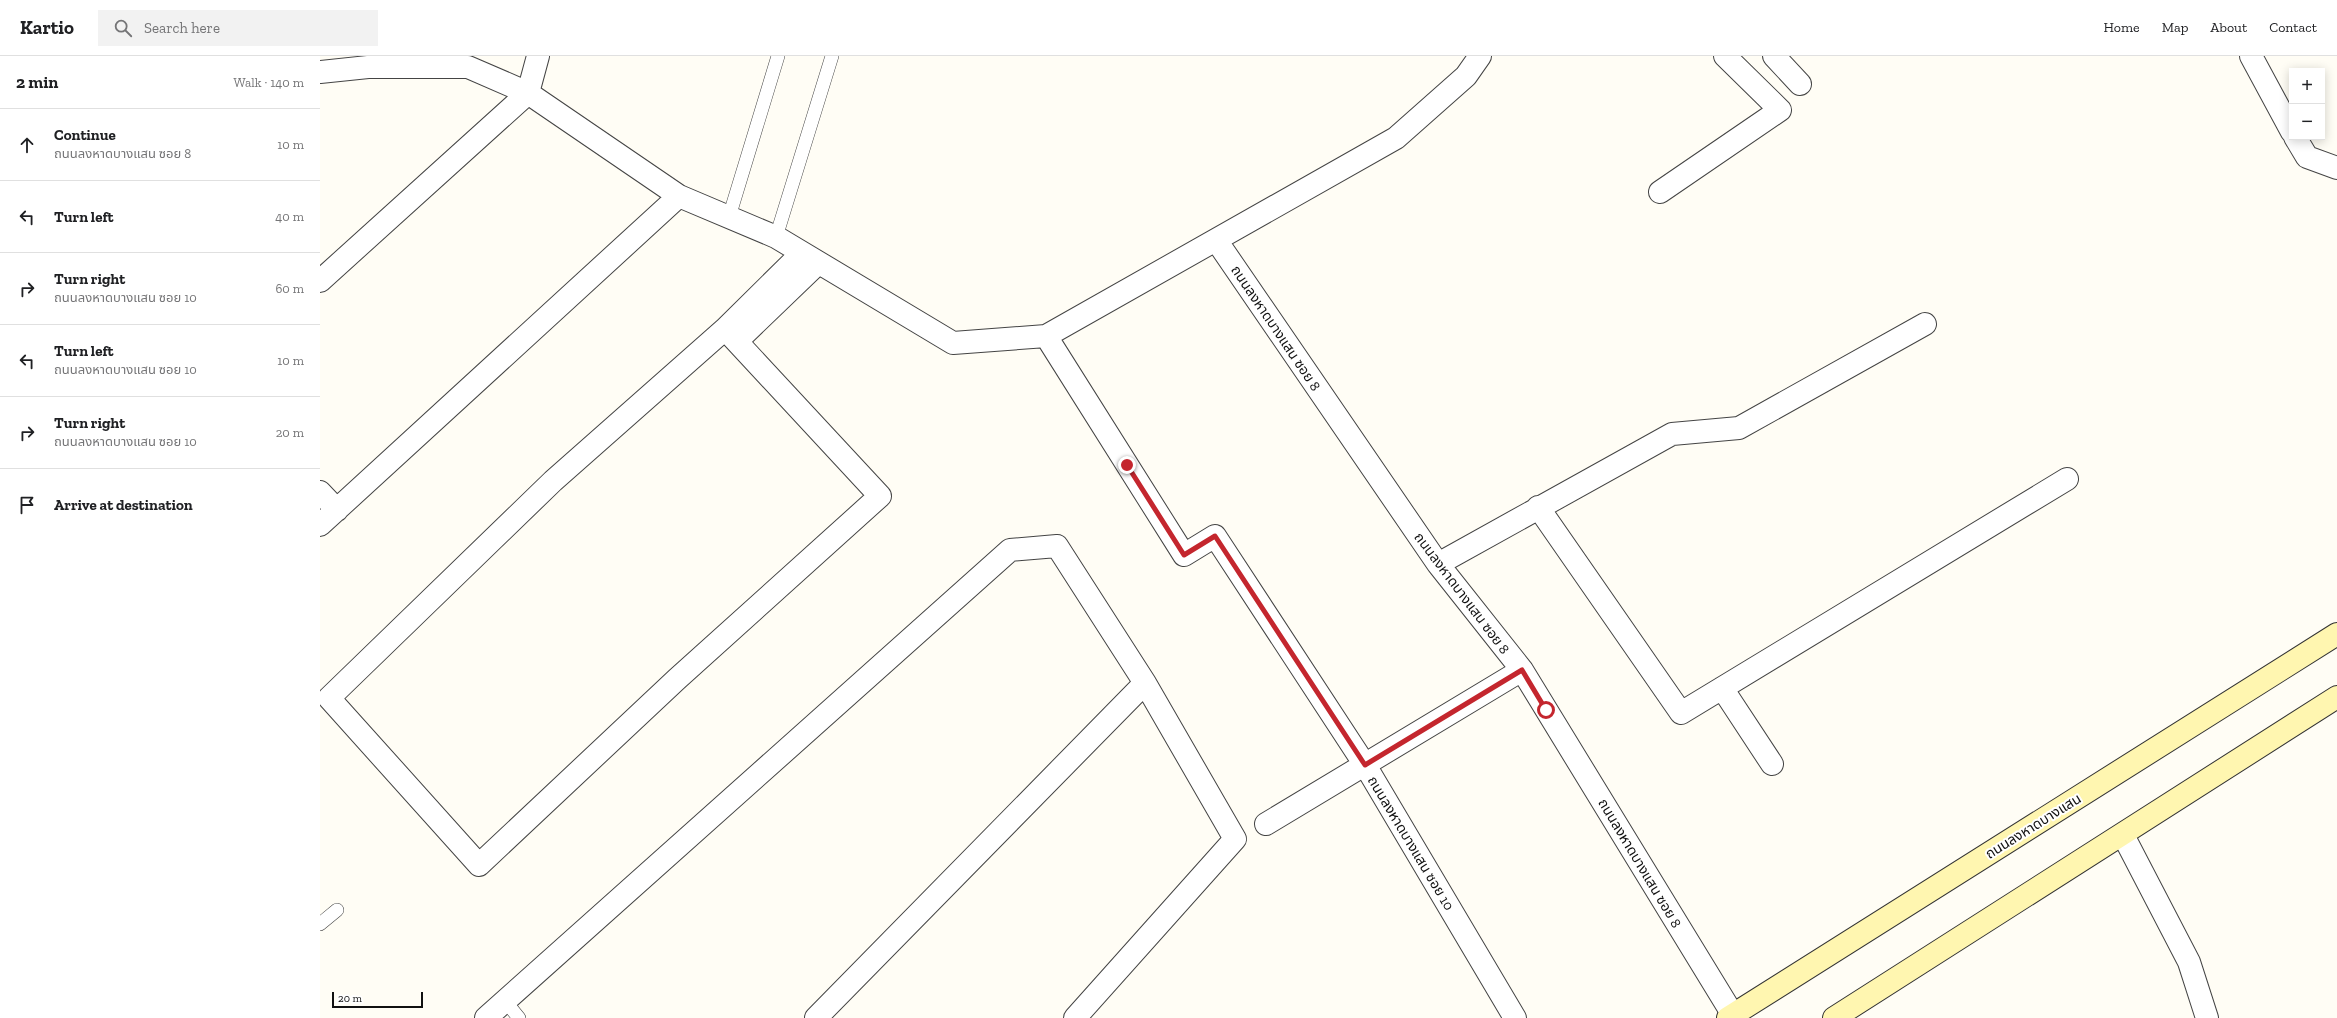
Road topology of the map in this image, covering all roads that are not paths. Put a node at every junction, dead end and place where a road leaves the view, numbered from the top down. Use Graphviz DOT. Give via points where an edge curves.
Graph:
graph roads {
  1 [pos="538,56"];
  2 [pos="778,56"];
  3 [pos="832,56"];
  4 [pos="1480,56"];
  5 [pos="1725,56"];
  6 [pos="1774,56"];
  7 [pos="2251,56"];
  8 [pos="320,72"];
  9 [pos="1800,84"];
  10 [pos="528,93"];
  11 [pos="2289,126"];
  12 [pos="2297,140"];
  13 [pos="2337,168"];
  14 [pos="1660,192"];
  15 [pos="678,196"];
  16 [pos="729,217"];
  17 [pos="776,237"];
  18 [pos="1216,240"];
  19 [pos="810,258"];
  20 [pos="320,281"];
  21 [pos="1925,324"];
  22 [pos="731,335"];
  23 [pos="1046,336"];
  24 [pos="2068,479"];
  25 [pos="320,492"];
  26 [pos="1538,507"];
  27 [pos="337,510"];
  28 [pos="320,525"];
  29 [pos="1438,564"];
  30 [pos="2337,634"];
  31 [pos="1522,670"];
  32 [pos="1145,683"];
  33 [pos="1722,688"];
  34 [pos="2337,697"];
  35 [pos="1772,764"];
  36 [pos="1365,765"];
  37 [pos="1266,824"];
  38 [pos="2123,835"];
  39 [pos="337,910"];
  40 [pos="320,924"];
  41 [pos="512,1010"];
  42 [pos="1731,1017"];
  43 [pos="486,1018"];
  44 [pos="816,1018"];
  45 [pos="1075,1018"];
  46 [pos="1515,1018"];
  47 [pos="1834,1018"];
  48 [pos="2207,1018"];
  1 -- 10 [label="street"];
  2 -- 16 [label="lane"];
  3 -- 17 [label="lane"];
  4 -- 18 [label="street" via="1466,76 1396,138"];
  5 -- 14 [label="street" via="1780,110"];
  6 -- 9 [label="street"];
  7 -- 11 [label="street"];
  8 -- 10 [label="street" via="368,66 468,67"];
  10 -- 15 [label="street"];
  10 -- 20 [label="street"];
  12 -- 13 [label="street" via="2307,157"];
  15 -- 16 [label="street"];
  15 -- 27 [label="street"];
  16 -- 17 [label="street"];
  17 -- 19 [label="street"];
  18 -- 23 [label="street"];
  18 -- 29 [label="street, ถนนลงหาดบางแสน ซอย 8"];
  19 -- 22 [label="street"];
  19 -- 23 [label="street" via="954,343"];
  21 -- 26 [label="street" via="1740,428 1672,434"];
  22 -- 22 [label="street" via="880,496 677,679 479,865 329,698 553,481"];
  23 -- 36 [label="street, ถนนลงหาดบางแสน ซอย 10" via="1184,555 1215,536"];
  24 -- 33 [label="street"];
  25 -- 27 [label="street"];
  26 -- 29 [label="street"];
  26 -- 33 [label="street" via="1681,713"];
  27 -- 28 [label="street"];
  29 -- 31 [label="street, ถนนลงหาดบางแสน ซอย 8"];
  30 -- 42 [label="main road, ถนนลงหาดบางแสน"];
  31 -- 36 [label="street"];
  31 -- 42 [label="street, ถนนลงหาดบางแสน ซอย 8"];
  32 -- 41 [label="street" via="1057,546 1010,550"];
  32 -- 44 [label="street"];
  32 -- 45 [label="street" via="1235,839"];
  33 -- 35 [label="street"];
  34 -- 38 [label="main road"];
  36 -- 37 [label="street"];
  36 -- 46 [label="street, ถนนลงหาดบางแสน ซอย 10"];
  38 -- 47 [label="main road"];
  38 -- 48 [label="street" via="2189,962"];
  39 -- 40 [label="lane"];
  41 -- 43 [label="street"];
}
